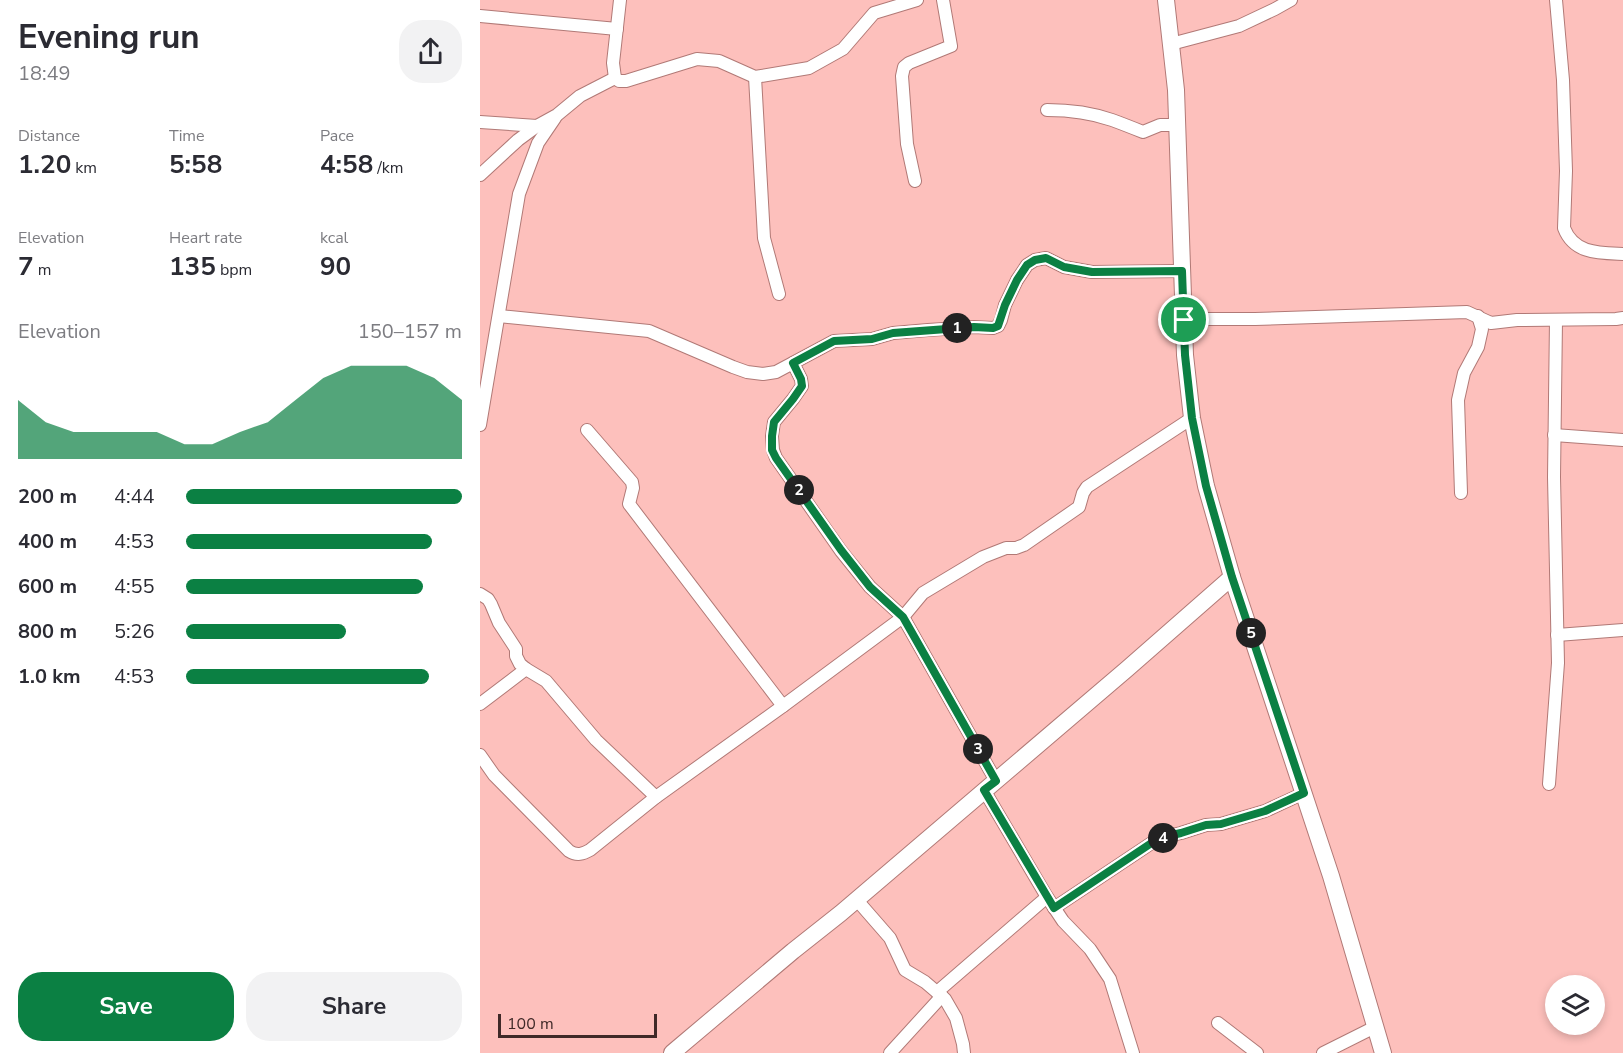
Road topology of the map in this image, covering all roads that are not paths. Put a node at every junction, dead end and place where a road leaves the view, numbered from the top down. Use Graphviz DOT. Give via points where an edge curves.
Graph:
graph roads {
  1 [pos="620,0"];
  2 [pos="917,0"];
  3 [pos="943,0"];
  4 [pos="1166,0"];
  5 [pos="1291,0"];
  6 [pos="1556,0"];
  7 [pos="480,16"];
  8 [pos="616,29"];
  9 [pos="1172,44"];
  10 [pos="755,77"];
  11 [pos="615,78"];
  12 [pos="1047,110"];
  13 [pos="557,115"];
  14 [pos="480,122"];
  15 [pos="1177,125"];
  16 [pos="537,126"];
  17 [pos="480,175"];
  18 [pos="915,181"];
  19 [pos="1623,254"];
  20 [pos="1182,271"];
  21 [pos="778,294"];
  22 [pos="499,316"];
  23 [pos="1478,316"];
  24 [pos="1623,318"];
  25 [pos="1184,320"];
  26 [pos="1556,320"];
  27 [pos="793,363"];
  28 [pos="485,371"];
  29 [pos="1192,418"];
  30 [pos="480,426"];
  31 [pos="587,430"];
  32 [pos="1554,435"];
  33 [pos="1623,440"];
  34 [pos="1461,493"];
  35 [pos="1232,577"];
  36 [pos="480,594"];
  37 [pos="903,617"];
  38 [pos="1623,630"];
  39 [pos="1557,635"];
  40 [pos="526,669"];
  41 [pos="480,704"];
  42 [pos="783,706"];
  43 [pos="480,755"];
  44 [pos="1549,784"];
  45 [pos="990,786"];
  46 [pos="1304,793"];
  47 [pos="656,797"];
  48 [pos="856,899"];
  49 [pos="1050,902"];
  50 [pos="939,994"];
  51 [pos="1218,1023"];
  52 [pos="1375,1027"];
  53 [pos="672,1053"];
  54 [pos="890,1053"];
  55 [pos="964,1053"];
  56 [pos="1133,1053"];
  57 [pos="1257,1053"];
  58 [pos="1323,1053"];
  59 [pos="1383,1053"];
  1 -- 8 [label="street"];
  2 -- 10 [label="street" via="874,13 843,49 809,68"];
  3 -- 18 [label="street" via="951,46 909,63 902,76 907,144"];
  4 -- 9 [label="street"];
  5 -- 9 [label="street" via="1239,26"];
  6 -- 19 [label="street" via="1566,171 1563,228 1574,244 1594,253"];
  7 -- 8 [label="street"];
  8 -- 11 [label="street"];
  9 -- 15 [label="street"];
  10 -- 11 [label="street" via="719,61 697,59 626,81"];
  10 -- 21 [label="street" via="764,238"];
  11 -- 13 [label="street" via="580,96"];
  12 -- 15 [label="street" via="1080,112 1143,132 1160,125"];
  13 -- 16 [label="street"];
  13 -- 22 [label="street" via="538,143 519,194"];
  14 -- 16 [label="street"];
  15 -- 20 [label="street"];
  16 -- 17 [label="street"];
  20 -- 25 [label="street"];
  20 -- 27 [label="street" via="1092,272 1064,267 1046,258 1035,260 1017,280 998,326 834,341"];
  22 -- 27 [label="street" via="649,331 747,372 776,372"];
  22 -- 28 [label="street"];
  23 -- 25 [label="street" via="1467,312"];
  23 -- 26 [label="street" via="1491,323"];
  23 -- 34 [label="street" via="1482,329 1478,347 1464,373 1458,400"];
  24 -- 26 [label="street"];
  25 -- 29 [label="street"];
  26 -- 32 [label="street"];
  27 -- 37 [label="street" via="802,386 774,422 772,450 870,587"];
  28 -- 30 [label="street"];
  29 -- 35 [label="street" via="1206,486"];
  29 -- 37 [label="street" via="1087,487 1079,507 1061,520 1016,548 982,557 923,593"];
  31 -- 42 [label="street" via="632,482 629,504"];
  32 -- 33 [label="street"];
  32 -- 39 [label="street"];
  35 -- 45 [label="street"];
  35 -- 46 [label="street"];
  36 -- 40 [label="street" via="488,599"];
  37 -- 42 [label="street"];
  37 -- 45 [label="street"];
  38 -- 39 [label="street"];
  39 -- 44 [label="street"];
  40 -- 41 [label="street"];
  40 -- 47 [label="street" via="546,681 596,741"];
  42 -- 47 [label="street"];
  43 -- 47 [label="street" via="494,775 573,854 590,850"];
  45 -- 48 [label="street"];
  45 -- 49 [label="street"];
  46 -- 49 [label="street" via="1265,811 1159,838"];
  46 -- 52 [label="street"];
  48 -- 50 [label="street" via="890,938 905,970"];
  48 -- 53 [label="street"];
  49 -- 50 [label="street"];
  49 -- 56 [label="street" via="1110,979"];
  50 -- 54 [label="street"];
  50 -- 55 [label="street" via="956,1018"];
  51 -- 57 [label="street"];
  52 -- 58 [label="street"];
  52 -- 59 [label="street"];
}
